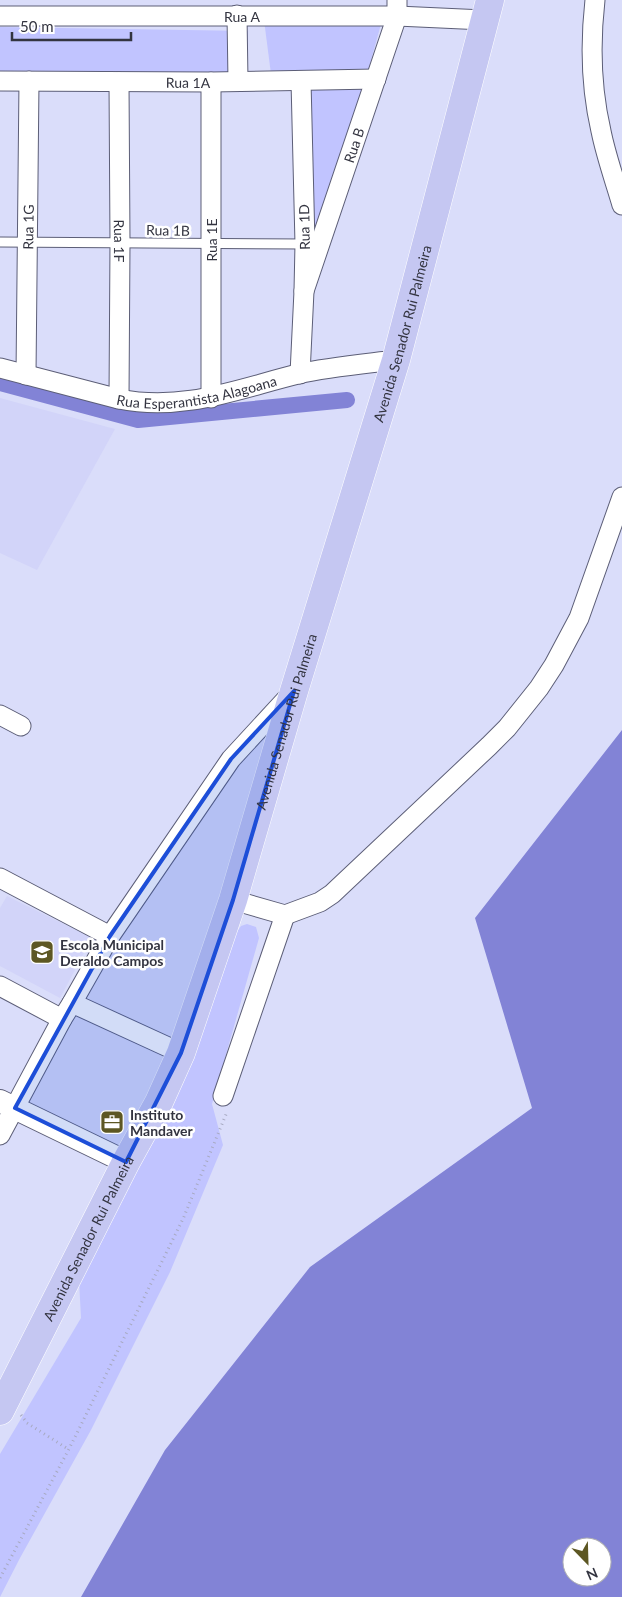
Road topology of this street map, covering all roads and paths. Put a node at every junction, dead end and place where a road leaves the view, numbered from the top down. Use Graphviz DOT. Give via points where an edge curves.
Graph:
graph roads {
  1 [pos="595,0"];
  2 [pos="28,8"];
  3 [pos="122,8"];
  4 [pos="211,8"];
  5 [pos="301,8"];
  6 [pos="397,8"];
  7 [pos="487,10"];
  8 [pos="237,15"];
  9 [pos="0,16"];
  10 [pos="376,79"];
  11 [pos="0,81"];
  12 [pos="29,81"];
  13 [pos="238,81"];
  14 [pos="301,81"];
  15 [pos="119,82"];
  16 [pos="211,82"];
  17 [pos="622,206"];
  18 [pos="0,242"];
  19 [pos="28,243"];
  20 [pos="120,243"];
  21 [pos="211,244"];
  22 [pos="305,244"];
  23 [pos="304,291"];
  24 [pos="396,360"];
  25 [pos="0,368"];
  26 [pos="300,374"];
  27 [pos="26,375"];
  28 [pos="211,398"];
  29 [pos="119,399"];
  30 [pos="622,497"];
  31 [pos="294,691"];
  32 [pos="0,715"];
  33 [pos="21,726"];
  34 [pos="0,878"];
  35 [pos="233,900"];
  36 [pos="285,915"];
  37 [pos="110,936"];
  38 [pos="0,986"];
  39 [pos="67,1011"];
  40 [pos="182,1053"];
  41 [pos="7,1104"];
  42 [pos="225,1104"];
  43 [pos="0,1135"];
  44 [pos="126,1162"];
  45 [pos="10,1412"];
  46 [pos="68,1449"];
  47 [pos="0,1578"];
  1 -- 17 [label="street" via="592,57 597,109"];
  2 -- 3 [label="street, Rua A"];
  2 -- 9 [label="street, Rua A"];
  3 -- 4 [label="street, Rua A"];
  4 -- 8 [label="street, Rua A"];
  5 -- 6 [label="street, Rua A"];
  5 -- 8 [label="street, Rua A"];
  6 -- 7 [label="street, Rua A"];
  6 -- 10 [label="street, Rua B"];
  7 -- 24 [label="main road, Avenida Senador Rui Palmeira"];
  8 -- 13 [label="street"];
  10 -- 14 [label="street, Rua 1A"];
  10 -- 23 [label="street, Rua B"];
  11 -- 12 [label="street, Rua 1A"];
  12 -- 15 [label="street, Rua 1A"];
  12 -- 19 [label="street, Rua 1G"];
  13 -- 14 [label="street, Rua 1A"];
  13 -- 16 [label="street, Rua 1A"];
  14 -- 22 [label="street, Rua 1D"];
  15 -- 16 [label="street, Rua 1A"];
  15 -- 20 [label="street, Rua 1F"];
  16 -- 21 [label="street, Rua 1E"];
  18 -- 19 [label="lane, Rua 1B"];
  19 -- 20 [label="lane, Rua 1B"];
  19 -- 27 [label="street, Rua 1G"];
  20 -- 21 [label="lane, Rua 1B"];
  20 -- 29 [label="street, Rua 1F"];
  21 -- 22 [label="lane, Rua 1B"];
  21 -- 28 [label="street, Rua 1E"];
  22 -- 23 [label="street, Rua 1D"];
  23 -- 26 [label="street, Rua 1D"];
  24 -- 26 [label="street, Rua Esperantista Alagoana"];
  24 -- 31 [label="main road, Avenida Senador Rui Palmeira"];
  25 -- 27 [label="street, Rua Esperantista Alagoana"];
  26 -- 28 [label="street, Rua Esperantista Alagoana"];
  27 -- 29 [label="street, Rua Esperantista Alagoana"];
  28 -- 29 [label="street, Rua Esperantista Alagoana" via="162,404"];
  30 -- 36 [label="street" via="579,618 554,665 523,709 489,746 332,894"];
  31 -- 35 [label="main road, Avenida Senador Rui Palmeira"];
  31 -- 37 [label="street" via="231,759"];
  32 -- 33 [label="street"];
  34 -- 37 [label="street"];
  35 -- 36 [label="street"];
  35 -- 40 [label="main road, Avenida Senador Rui Palmeira"];
  36 -- 42 [label="street"];
  37 -- 39 [label="street"];
  38 -- 39 [label="street"];
  39 -- 40 [label="street"];
  39 -- 41 [label="street"];
  40 -- 44 [label="main road, Avenida Senador Rui Palmeira"];
  41 -- 43 [label="street"];
  41 -- 44 [label="street"];
  42 -- 46 [label="path" via="183,1219"];
  44 -- 45 [label="main road, Avenida Senador Rui Palmeira"];
  45 -- 46 [label="path"];
  46 -- 47 [label="path"];
}
